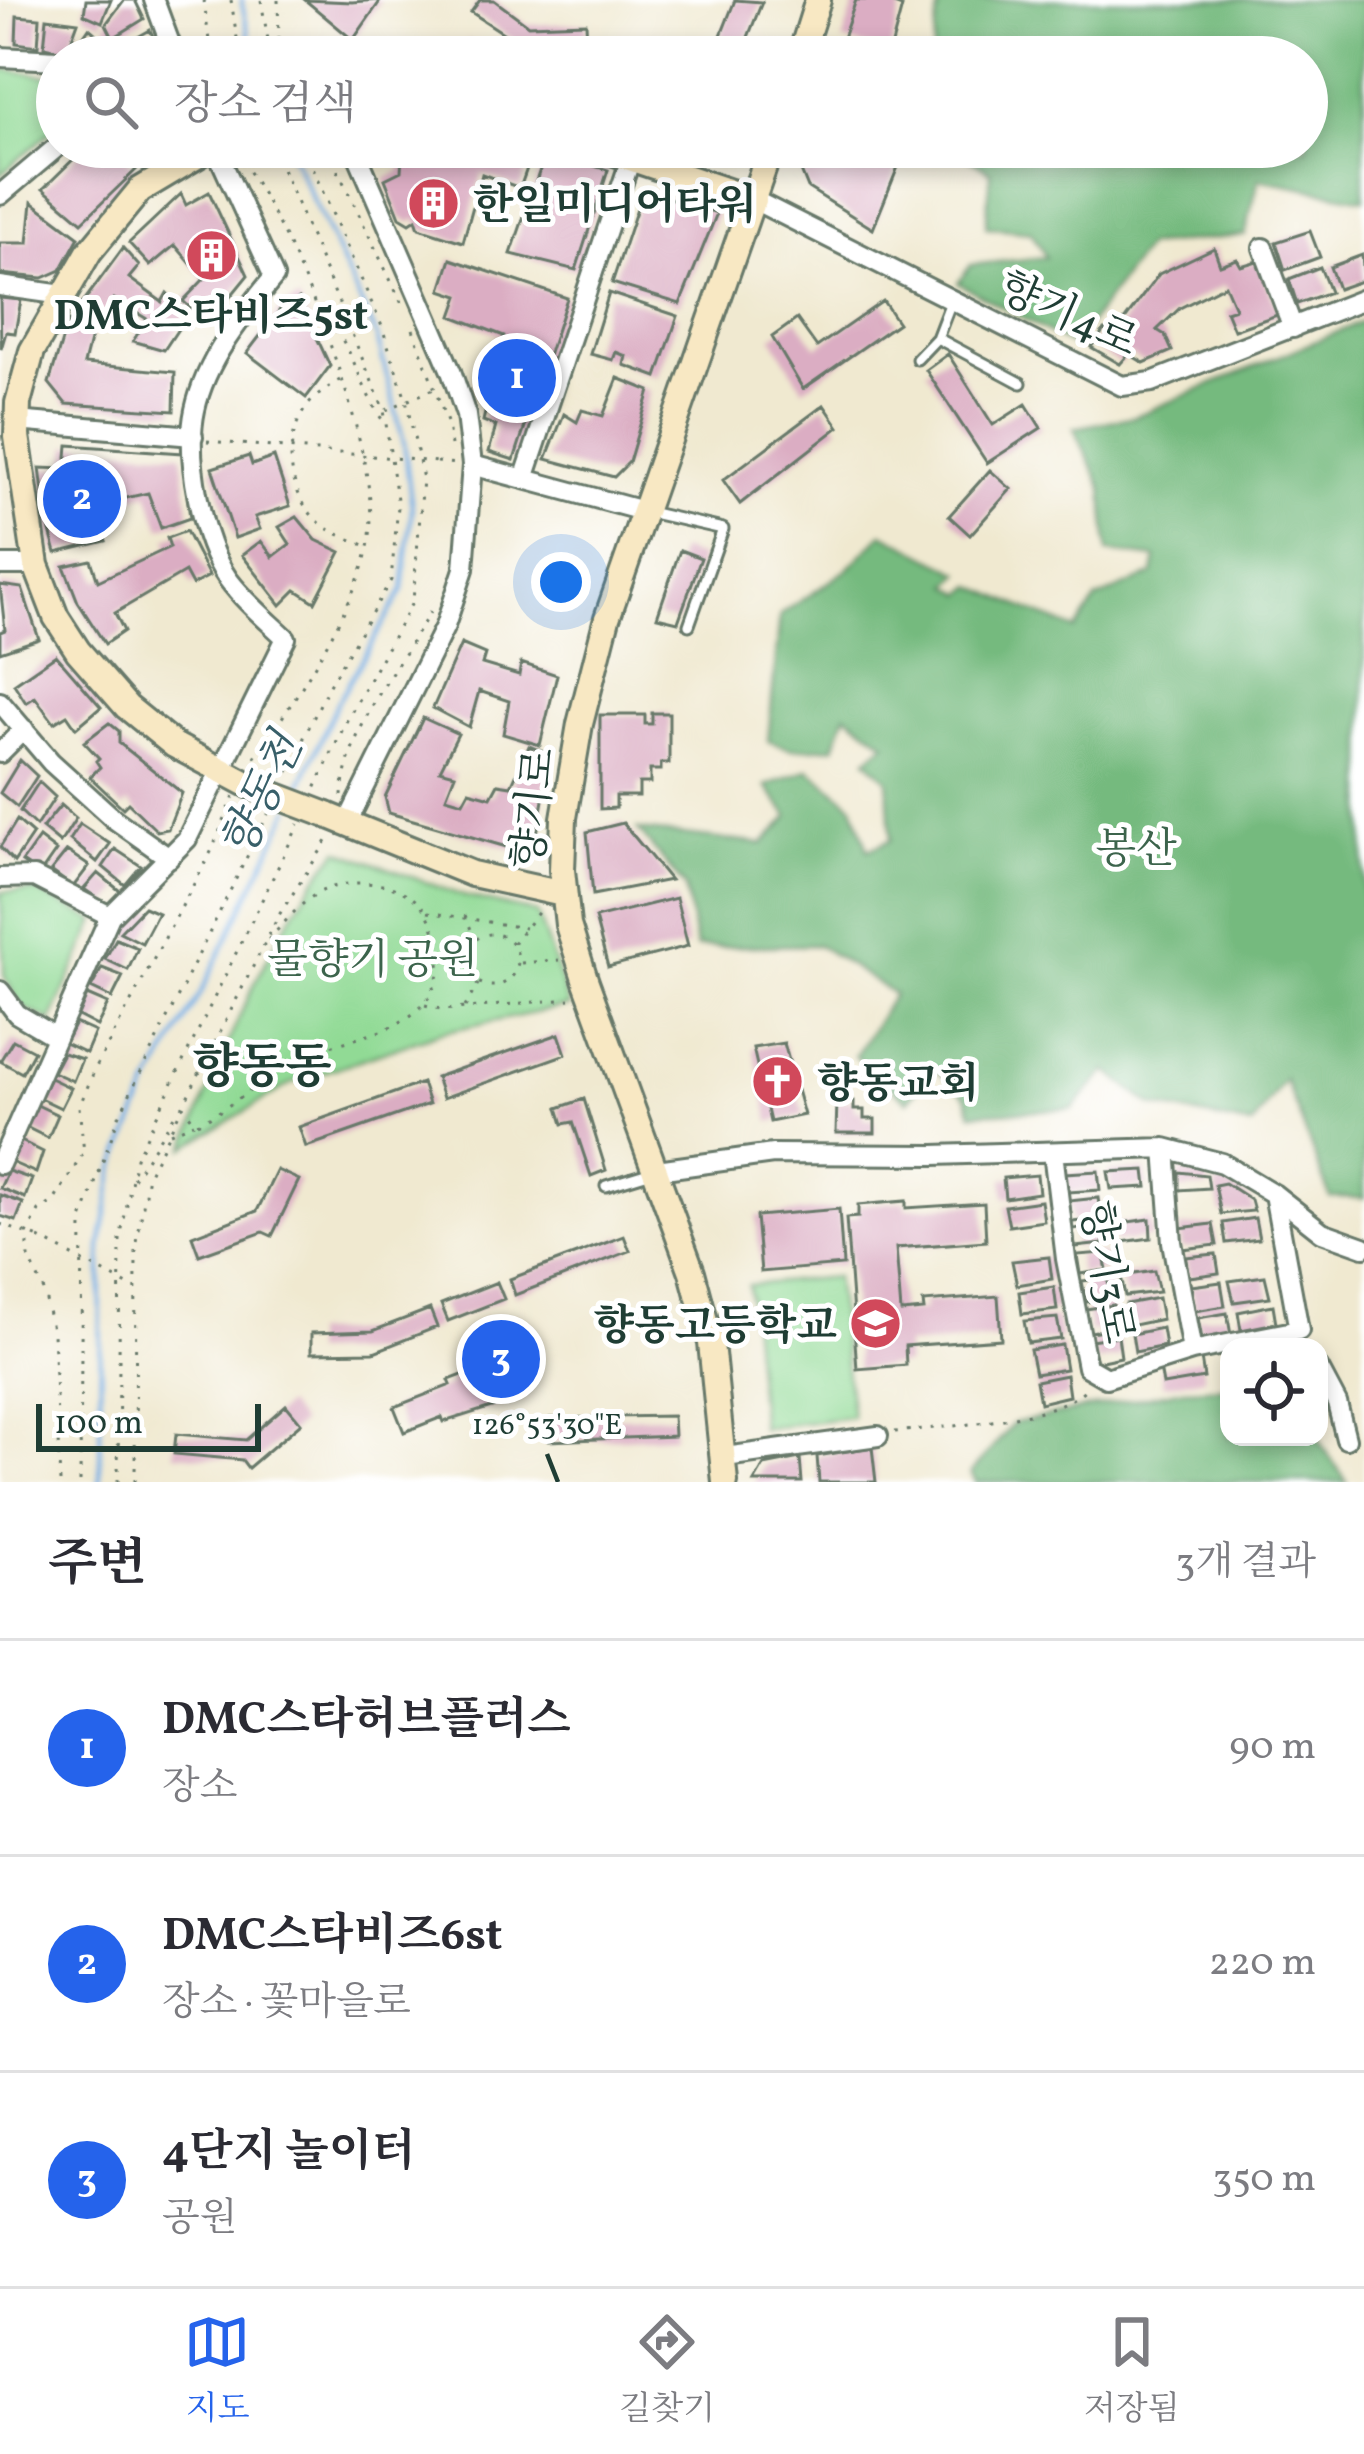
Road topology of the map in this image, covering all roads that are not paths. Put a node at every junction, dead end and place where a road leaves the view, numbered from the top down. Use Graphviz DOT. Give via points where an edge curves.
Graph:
graph roads {
  1 [pos="154,0"];
  2 [pos="818,0"];
  3 [pos="167,36"];
  4 [pos="807,36"];
  5 [pos="0,57"];
  6 [pos="36,59"];
  7 [pos="36,165"];
  8 [pos="178,168"];
  9 [pos="224,168"];
  10 [pos="363,168"];
  11 [pos="628,168"];
  12 [pos="660,168"];
  13 [pos="764,168"];
  14 [pos="0,195"];
  15 [pos="754,200"];
  16 [pos="1263,248"];
  17 [pos="0,286"];
  18 [pos="63,295"];
  19 [pos="952,299"];
  20 [pos="1364,299"];
  21 [pos="1293,328"];
  22 [pos="937,338"];
  23 [pos="917,359"];
  24 [pos="1021,383"];
  25 [pos="8,420"];
  26 [pos="198,438"];
  27 [pos="468,465"];
  28 [pos="524,479"];
  29 [pos="643,511"];
  30 [pos="0,565"];
  31 [pos="36,565"];
  32 [pos="689,625"];
  33 [pos="0,701"];
  34 [pos="23,729"];
  35 [pos="0,753"];
  36 [pos="222,769"];
  37 [pos="336,819"];
  38 [pos="169,858"];
  39 [pos="0,878"];
  40 [pos="554,900"];
  41 [pos="110,916"];
  42 [pos="0,991"];
  43 [pos="56,1037"];
  44 [pos="9,1120"];
  45 [pos="1165,1148"];
  46 [pos="1053,1152"];
  47 [pos="0,1164"];
  48 [pos="657,1170"];
  49 [pos="606,1186"];
  50 [pos="1274,1194"];
  51 [pos="1364,1247"];
  52 [pos="1303,1338"];
  53 [pos="1220,1348"];
  54 [pos="1192,1351"];
  55 [pos="1328,1387"];
  56 [pos="883,1435"];
  57 [pos="1346,1439"];
  58 [pos="725,1469"];
  1 -- 3 [label="street"];
  2 -- 4 [label="main road"];
  5 -- 6 [label="street"];
  7 -- 14 [label="street"];
  8 -- 18 [label="main road" via="140,190"];
  9 -- 26 [label="street" via="274,277 232,328 208,376 196,406"];
  10 -- 27 [label="street" via="451,371 466,415"];
  11 -- 28 [label="street"];
  12 -- 15 [label="main road"];
  13 -- 15 [label="main road, 향기로"];
  15 -- 19 [label="street, 향기4로"];
  15 -- 29 [label="main road, 향기로"];
  16 -- 21 [label="street"];
  17 -- 18 [label="street"];
  18 -- 25 [label="main road"];
  19 -- 21 [label="street, 향기4로" via="1122,386"];
  19 -- 22 [label="lane"];
  20 -- 21 [label="street, 향기4로"];
  22 -- 23 [label="lane"];
  22 -- 24 [label="lane"];
  25 -- 26 [label="street"];
  25 -- 31 [label="main road"];
  26 -- 36 [label="street" via="201,513 226,576 286,638"];
  27 -- 28 [label="street"];
  27 -- 37 [label="street" via="464,569 445,626"];
  28 -- 29 [label="street"];
  29 -- 32 [label="lane" via="723,529"];
  29 -- 40 [label="main road, 향기로" via="580,724"];
  30 -- 31 [label="street"];
  31 -- 36 [label="main road" via="66,632 128,707 174,745"];
  33 -- 34 [label="street"];
  34 -- 35 [label="street"];
  34 -- 38 [label="street" via="114,819"];
  36 -- 37 [label="main road, bridge"];
  36 -- 38 [label="street"];
  37 -- 40 [label="main road"];
  38 -- 41 [label="street"];
  39 -- 41 [label="street" via="34,878"];
  40 -- 48 [label="main road, 향기로"];
  41 -- 43 [label="street"];
  42 -- 43 [label="street" via="16,1014"];
  43 -- 44 [label="street"];
  44 -- 47 [label="street"];
  45 -- 46 [label="street, 향기3로"];
  45 -- 50 [label="street, 향기3로" via="1222,1162"];
  45 -- 54 [label="street, 향기3로"];
  46 -- 48 [label="street, 향기3로" via="773,1154"];
  46 -- 54 [label="street, 향기3로" via="1087,1367 1106,1378"];
  48 -- 49 [label="lane"];
  48 -- 58 [label="main road, 향기로" via="711,1343"];
  50 -- 51 [label="street, 향기3로" via="1322,1232"];
  50 -- 52 [label="street, 향기3로"];
  53 -- 54 [label="street, 향기3로"];
  55 -- 57 [label="street"];
  56 -- 58 [label="street"];
}
